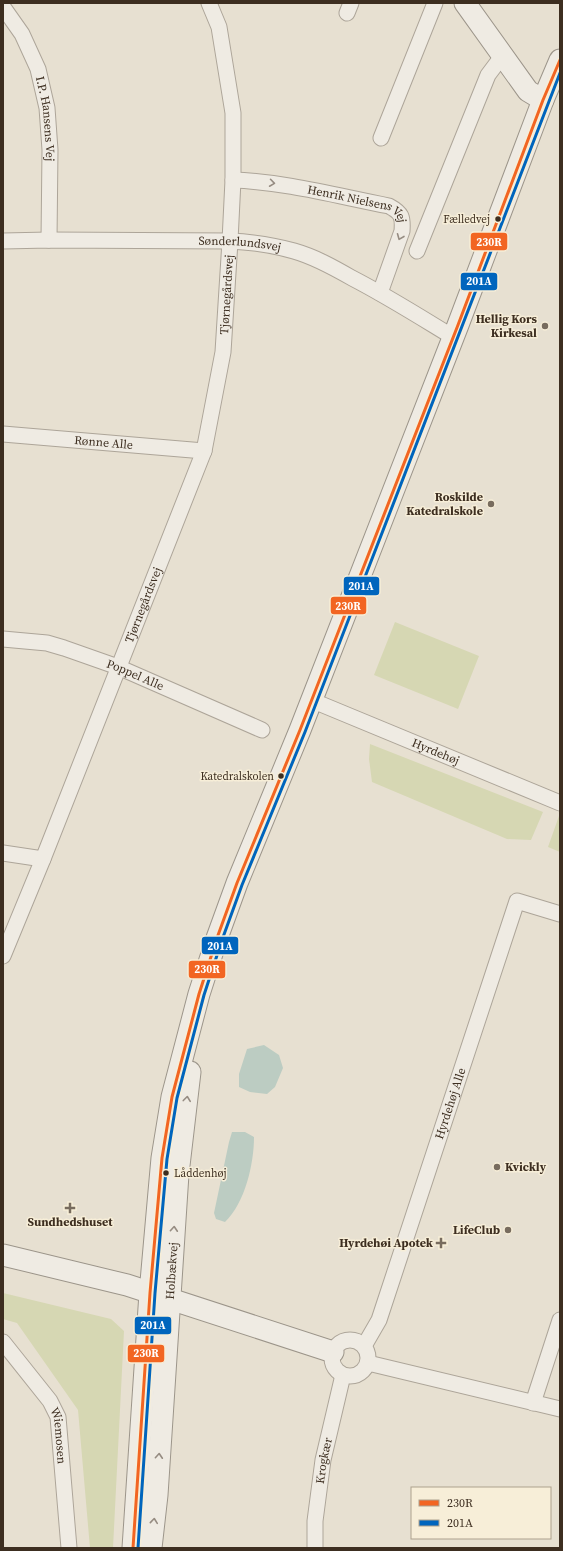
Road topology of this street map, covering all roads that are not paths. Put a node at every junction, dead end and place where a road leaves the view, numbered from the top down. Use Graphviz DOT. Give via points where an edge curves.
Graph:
graph roads {
  1 [pos="209,3"];
  2 [pos="436,3"];
  3 [pos="465,3"];
  4 [pos="3,7"];
  5 [pos="502,55"];
  6 [pos="560,60"];
  7 [pos="543,100"];
  8 [pos="381,138"];
  9 [pos="233,180"];
  10 [pos="49,240"];
  11 [pos="3,241"];
  12 [pos="230,241"];
  13 [pos="417,250"];
  14 [pos="380,293"];
  15 [pos="453,337"];
  16 [pos="3,434"];
  17 [pos="204,451"];
  18 [pos="3,639"];
  19 [pos="118,667"];
  20 [pos="312,700"];
  21 [pos="262,730"];
  22 [pos="560,803"];
  23 [pos="3,853"];
  24 [pos="43,859"];
  25 [pos="560,914"];
  26 [pos="3,956"];
  27 [pos="3,1255"];
  28 [pos="160,1296"];
  29 [pos="560,1320"];
  30 [pos="3,1342"];
  31 [pos="364,1346"];
  32 [pos="333,1352"];
  33 [pos="368,1363"];
  34 [pos="343,1375"];
  35 [pos="533,1403"];
  36 [pos="560,1409"];
  37 [pos="69,1548"];
  38 [pos="133,1548"];
  39 [pos="151,1548"];
  40 [pos="315,1548"];
  1 -- 9 [label="street" via="219,27 233,113"];
  2 -- 8 [label="street"];
  3 -- 5 [label="street"];
  4 -- 10 [label="street, I.P. Hansens Vej" via="22,34 38,69 47,108 50,150"];
  5 -- 7 [label="street" via="528,91"];
  5 -- 13 [label="street" via="488,75"];
  6 -- 7 [label="street, Holbækvej"];
  7 -- 15 [label="street, Holbækvej"];
  9 -- 12 [label="street"];
  9 -- 14 [label="street, Henrik Nielsens Vej, one-way" via="298,187 389,206 398,211 403,220 402,231"];
  10 -- 11 [label="street, Sønderlundsvej"];
  10 -- 12 [label="street, Sønderlundsvej"];
  12 -- 14 [label="street, Sønderlundsvej" via="253,242 295,251 323,262"];
  12 -- 17 [label="street, Tjørnegårdsvej" via="223,352"];
  14 -- 15 [label="street, Sønderlundsvej"];
  15 -- 20 [label="street, Holbækvej"];
  16 -- 17 [label="street, Rønne Alle"];
  17 -- 19 [label="street, Tjørnegårdsvej"];
  18 -- 19 [label="street, Poppel Alle" via="46,643"];
  19 -- 21 [label="street, Poppel Alle"];
  19 -- 24 [label="street, Tjørnegårdsvej"];
  20 -- 22 [label="street, Hyrdehøj"];
  20 -- 28 [label="street, Holbækvej" via="237,883 200,994"];
  23 -- 24 [label="street"];
  24 -- 26 [label="street, Tjørnegårdsvej"];
  25 -- 31 [label="street, Hyrdehøj Alle" via="517,901 379,1320"];
  27 -- 28 [label="street" via="128,1285"];
  28 -- 32 [label="street"];
  28 -- 38 [label="street, Holbækvej"];
  39 -- 28 [label="street, Holbækvej, one-way" via="157,1495"];
  29 -- 35 [label="street"];
  30 -- 37 [label="street, Wiemosen" via="50,1401 58,1417"];
  31 -- 32 [label="street" via="353,1340 346,1340"];
  31 -- 33 [label="street" via="369,1357"];
  32 -- 34 [label="street" via="333,1366"];
  33 -- 34 [label="street" via="356,1376"];
  33 -- 35 [label="street"];
  34 -- 40 [label="street, Krogkær" via="323,1460 315,1521"];
  35 -- 36 [label="street"];
}
